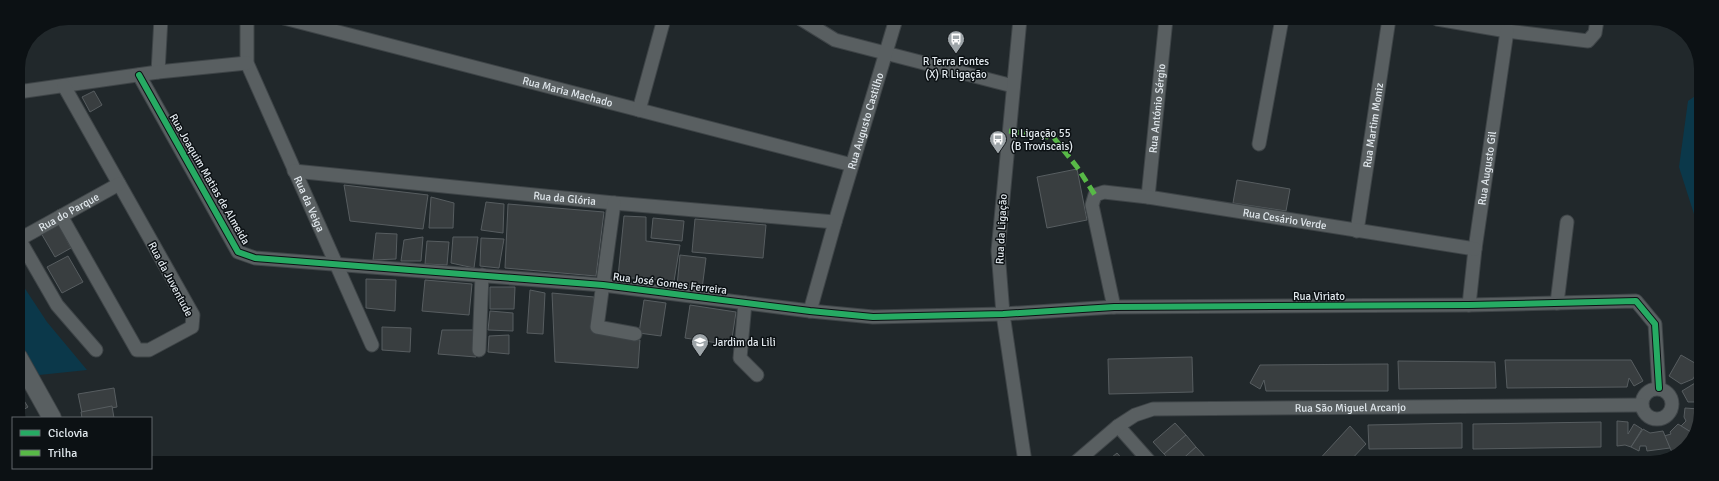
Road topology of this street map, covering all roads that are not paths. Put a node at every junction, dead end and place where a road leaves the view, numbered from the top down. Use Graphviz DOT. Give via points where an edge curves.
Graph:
graph roads {
  1 [pos="161,25"];
  2 [pos="248,25"];
  3 [pos="311,25"];
  4 [pos="662,25"];
  5 [pos="811,25"];
  6 [pos="894,25"];
  7 [pos="1019,25"];
  8 [pos="1165,25"];
  9 [pos="1281,25"];
  10 [pos="1388,25"];
  11 [pos="1472,25"];
  12 [pos="1596,25"];
  13 [pos="1508,31"];
  14 [pos="886,53"];
  15 [pos="246,63"];
  16 [pos="158,72"];
  17 [pos="139,75"];
  18 [pos="64,86"];
  19 [pos="1013,86"];
  20 [pos="25,91"];
  21 [pos="639,110"];
  22 [pos="1259,144"];
  23 [pos="852,164"];
  24 [pos="294,171"];
  25 [pos="119,184"];
  26 [pos="1148,197"];
  27 [pos="614,203"];
  28 [pos="61,216"];
  29 [pos="835,222"];
  30 [pos="1567,222"];
  31 [pos="1358,231"];
  32 [pos="25,237"];
  33 [pos="1475,249"];
  34 [pos="25,251"];
  35 [pos="336,263"];
  36 [pos="482,275"];
  37 [pos="603,285"];
  38 [pos="745,303"];
  39 [pos="1557,303"];
  40 [pos="1469,305"];
  41 [pos="1114,306"];
  42 [pos="810,311"];
  43 [pos="1003,314"];
  44 [pos="635,334"];
  45 [pos="372,345"];
  46 [pos="96,350"];
  47 [pos="479,350"];
  48 [pos="25,370"];
  49 [pos="757,375"];
  50 [pos="1659,388"];
  51 [pos="1642,405"];
  52 [pos="51,417"];
  53 [pos="1118,426"];
  54 [pos="1024,456"];
  55 [pos="1083,456"];
  56 [pos="1145,456"];
  1 -- 16 [label="street"];
  2 -- 15 [label="street"];
  3 -- 21 [label="street, Rua Maria Machado"];
  4 -- 21 [label="street"];
  5 -- 14 [label="street" via="835,40"];
  6 -- 14 [label="street, Rua Augusto Castilho"];
  7 -- 19 [label="street, Rua da Ligação"];
  8 -- 26 [label="street, Rua António Sérgio"];
  9 -- 22 [label="street"];
  10 -- 31 [label="street, Rua Martim Moniz"];
  11 -- 13 [label="street"];
  12 -- 13 [label="street" via="1595,33 1588,41"];
  13 -- 33 [label="street, Rua Augusto Gil"];
  14 -- 19 [label="street"];
  14 -- 23 [label="street, Rua Augusto Castilho"];
  15 -- 16 [label="street"];
  15 -- 24 [label="street, Rua da Veiga"];
  16 -- 17 [label="street"];
  17 -- 18 [label="street"];
  17 -- 35 [label="street, Rua Joaquim Matias de Almeida" via="238,252 255,258"];
  18 -- 20 [label="street"];
  18 -- 25 [label="street, Rua da Juventude"];
  19 -- 43 [label="street, Rua da Ligação" via="998,251"];
  21 -- 23 [label="street, Rua Maria Machado"];
  23 -- 29 [label="street, Rua Augusto Castilho"];
  24 -- 27 [label="street, Rua da Glória"];
  24 -- 35 [label="street, Rua da Veiga"];
  25 -- 28 [label="street, Rua do Parque"];
  25 -- 28 [label="street, Rua da Juventude" via="193,316 192,327 149,350 137,350"];
  26 -- 31 [label="street, Rua Cesário Verde"];
  26 -- 41 [label="street, Rua Cesário Verde" via="1104,192 1094,195 1092,205"];
  27 -- 29 [label="street, Rua da Glória"];
  27 -- 37 [label="street"];
  28 -- 32 [label="street, Rua do Parque"];
  29 -- 42 [label="street, Rua Augusto Castilho"];
  30 -- 39 [label="street"];
  31 -- 33 [label="street, Rua Cesário Verde"];
  33 -- 40 [label="street, Rua Augusto Gil"];
  34 -- 46 [label="street" via="56,305"];
  35 -- 36 [label="street, Rua José Gomes Ferreira"];
  35 -- 45 [label="street, Rua da Veiga"];
  36 -- 37 [label="street, Rua José Gomes Ferreira"];
  36 -- 47 [label="street"];
  37 -- 38 [label="street, Rua José Gomes Ferreira"];
  37 -- 44 [label="street" via="597,327"];
  38 -- 42 [label="street, Rua José Gomes Ferreira"];
  38 -- 49 [label="street" via="740,358"];
  39 -- 40 [label="street, Rua Viriato"];
  39 -- 50 [label="street, Rua Viriato" via="1636,302 1655,324"];
  40 -- 41 [label="street, Rua Viriato"];
  41 -- 43 [label="street, Rua Viriato"];
  42 -- 43 [label="street, Rua José Gomes Ferreira" via="873,317"];
  43 -- 54 [label="street, Rua da Ligação"];
  48 -- 52 [label="street"];
  50 -- 51 [label="street" via="1647,393"];
  50 -- 51 [label="street" via="1672,398 1670,413 1656,419 1646,414"];
  51 -- 53 [label="street, Rua São Miguel Arcanjo" via="1153,409 1135,415"];
  53 -- 55 [label="street, Rua São Miguel Arcanjo"];
  53 -- 56 [label="street"];
}
